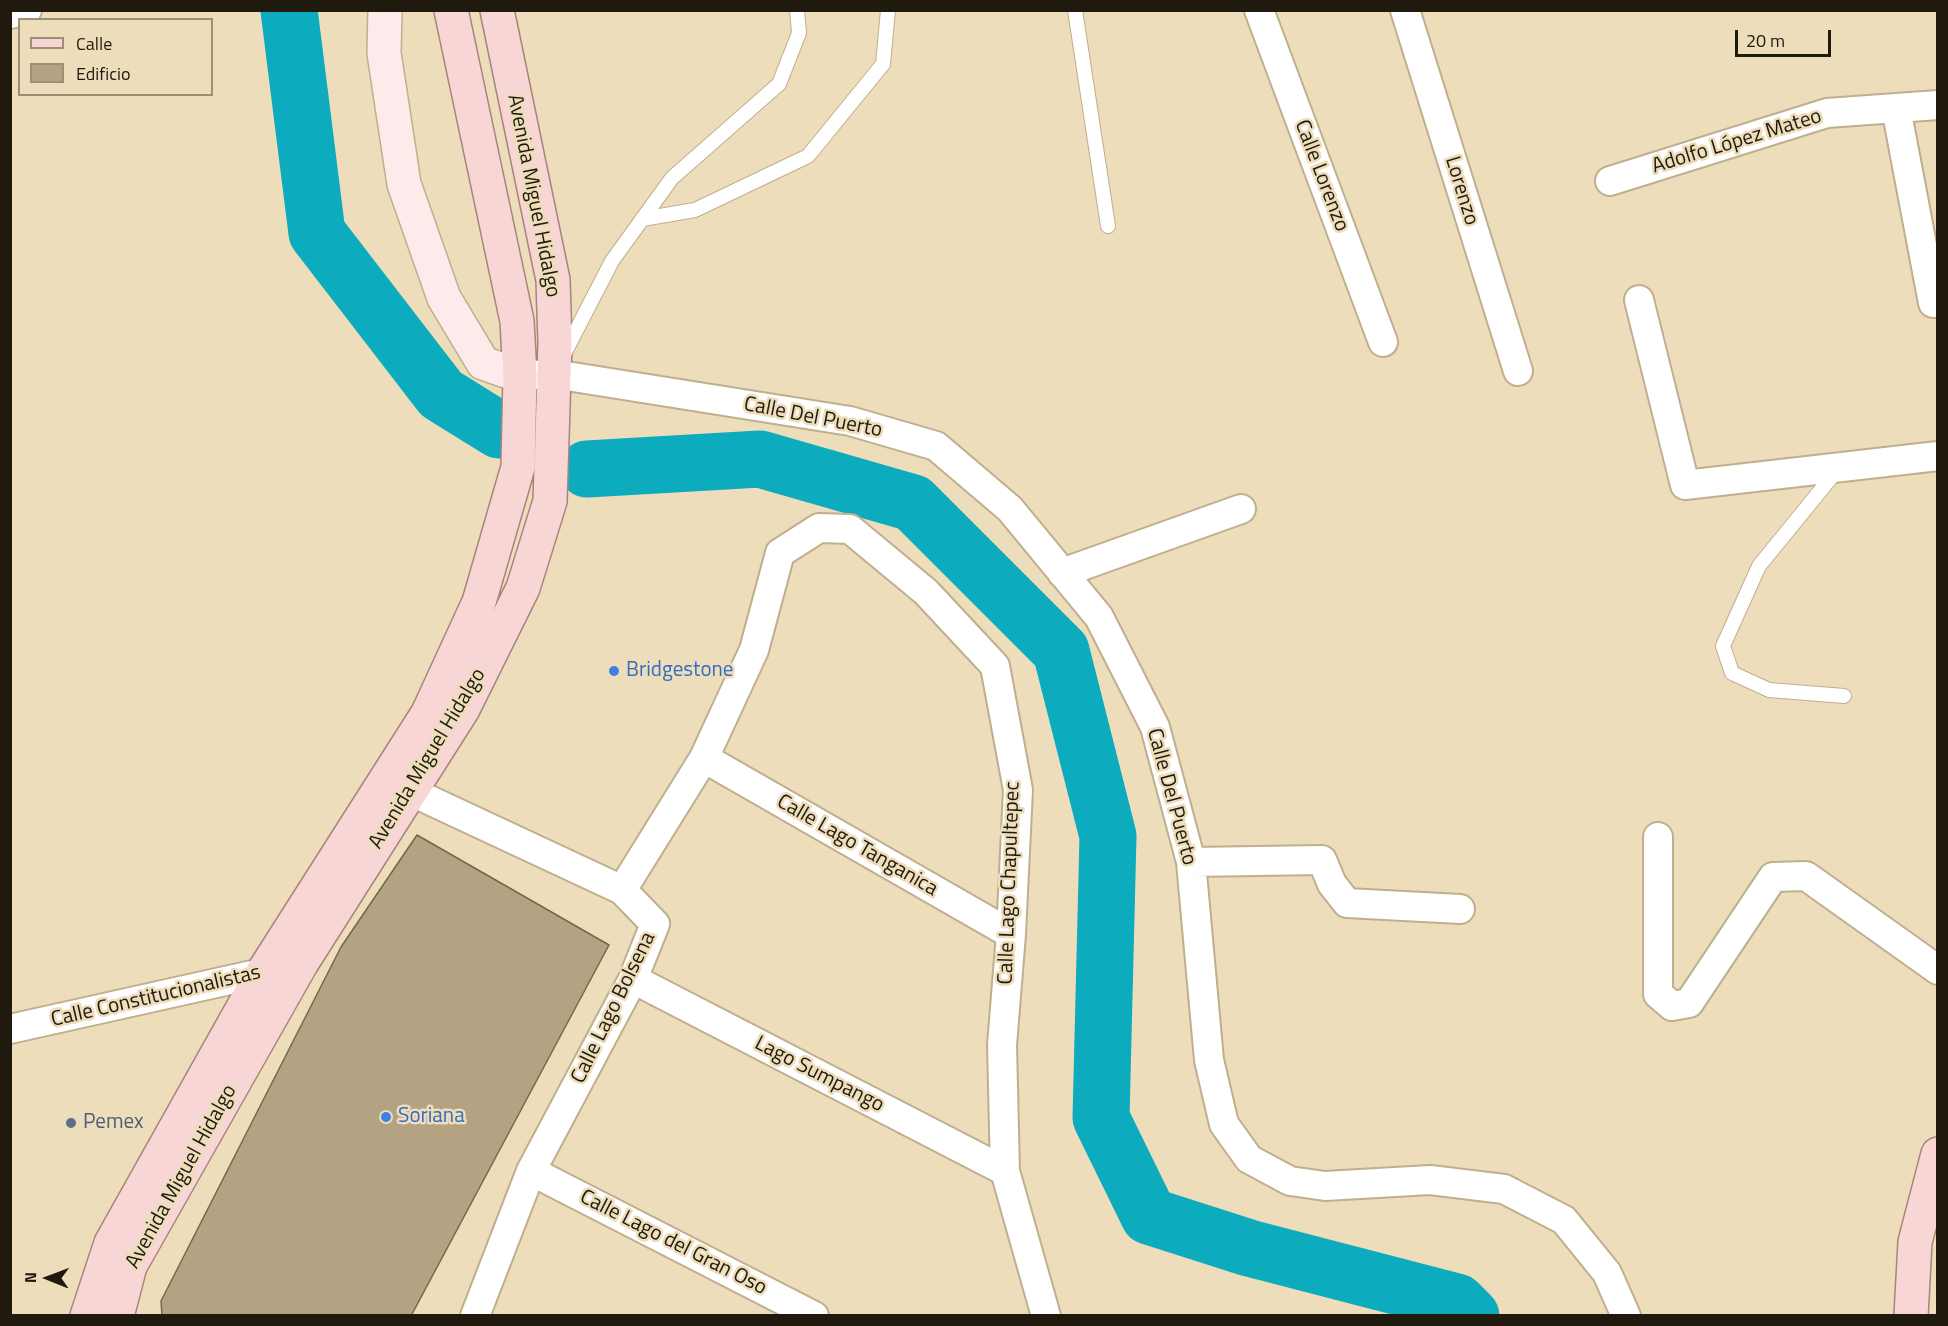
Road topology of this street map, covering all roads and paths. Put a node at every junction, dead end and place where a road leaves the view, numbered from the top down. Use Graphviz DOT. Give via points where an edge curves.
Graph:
graph roads {
  1 [pos="27,10"];
  2 [pos="385,10"];
  3 [pos="451,10"];
  4 [pos="496,10"];
  5 [pos="797,10"];
  6 [pos="888,10"];
  7 [pos="1075,10"];
  8 [pos="1259,10"];
  9 [pos="1405,10"];
  10 [pos="10,14"];
  11 [pos="1938,105"];
  12 [pos="1896,108"];
  13 [pos="1610,181"];
  14 [pos="642,219"];
  15 [pos="1108,226"];
  16 [pos="1639,300"];
  17 [pos="1933,303"];
  18 [pos="1383,342"];
  19 [pos="1518,371"];
  20 [pos="554,374"];
  21 [pos="520,376"];
  22 [pos="1938,456"];
  23 [pos="1839,467"];
  24 [pos="1241,509"];
  25 [pos="1062,573"];
  26 [pos="1844,696"];
  27 [pos="704,758"];
  28 [pos="410,791"];
  29 [pos="1658,837"];
  30 [pos="1191,862"];
  31 [pos="622,890"];
  32 [pos="1460,909"];
  33 [pos="1011,934"];
  34 [pos="301,964"];
  35 [pos="1938,970"];
  36 [pos="263,972"];
  37 [pos="633,980"];
  38 [pos="10,1029"];
  39 [pos="1938,1154"];
  40 [pos="1005,1171"];
  41 [pos="531,1172"];
  42 [pos="123,1310"];
  43 [pos="87,1316"];
  44 [pos="476,1316"];
  45 [pos="814,1316"];
  46 [pos="1046,1316"];
  47 [pos="1626,1316"];
  48 [pos="1911,1316"];
  1 -- 10 [label="street"];
  2 -- 21 [label="main road" via="384,53 404,184 444,298 483,363"];
  3 -- 21 [label="main road, Avenida Miguel Hidalgo" via="517,321"];
  4 -- 20 [label="main road, Avenida Miguel Hidalgo" via="553,280"];
  5 -- 14 [label="lane" via="799,33 779,84 672,178"];
  6 -- 14 [label="lane" via="883,64 808,156 695,210"];
  7 -- 15 [label="lane"];
  8 -- 18 [label="street, Calle Lorenzo"];
  9 -- 19 [label="street, Lorenzo"];
  11 -- 12 [label="street, Adolfo López Mateo"];
  12 -- 13 [label="street, Adolfo López Mateo" via="1827,113"];
  12 -- 17 [label="street"];
  14 -- 20 [label="lane" via="612,261"];
  16 -- 23 [label="street" via="1685,485"];
  20 -- 21 [label="street, Calle Del Puerto"];
  20 -- 25 [label="street, Calle Del Puerto" via="850,421 936,446 1010,509"];
  20 -- 28 [label="main road, Avenida Miguel Hidalgo" via="550,501 523,588 463,709"];
  21 -- 36 [label="main road, Avenida Miguel Hidalgo" via="518,467 479,602 428,712"];
  22 -- 23 [label="street"];
  23 -- 26 [label="lane" via="1759,566 1723,646 1732,673 1769,690"];
  24 -- 25 [label="street"];
  25 -- 30 [label="street, Calle Del Puerto" via="1099,617 1155,727"];
  27 -- 31 [label="street, Calle Lago Chapultepec"];
  27 -- 33 [label="street, Calle Lago Tanganica"];
  27 -- 33 [label="street, Calle Lago Chapultepec" via="754,650 780,553 819,528 850,529 926,592 995,666 1018,790"];
  28 -- 31 [label="street, Calle Lago Bolsena"];
  28 -- 34 [label="main road, Avenida Miguel Hidalgo"];
  29 -- 35 [label="street" via="1658,994 1672,1006 1689,1004 1773,877 1806,876"];
  30 -- 32 [label="street" via="1322,860 1332,884 1347,903"];
  30 -- 47 [label="street, Calle Del Puerto" via="1209,1060 1224,1124 1249,1159 1290,1181 1326,1186 1431,1180 1504,1189 1564,1220 1607,1273"];
  31 -- 37 [label="street, Calle Lago Bolsena" via="655,924"];
  33 -- 40 [label="street, Calle Lago Chapultepec" via="1002,1045"];
  34 -- 36 [label="street, Calle Constitucionalistas"];
  34 -- 42 [label="main road, Avenida Miguel Hidalgo" via="130,1266"];
  36 -- 38 [label="street, Calle Constitucionalistas"];
  36 -- 43 [label="main road, Avenida Miguel Hidalgo" via="111,1243"];
  37 -- 40 [label="street, Lago Sumpango"];
  37 -- 41 [label="street, Calle Lago Bolsena"];
  39 -- 48 [label="main road" via="1915,1242"];
  40 -- 46 [label="street, Calle Lago Chapultepec"];
  41 -- 44 [label="street, Calle Lago Bolsena"];
  41 -- 45 [label="street, Calle Lago del Gran Oso"];
}
